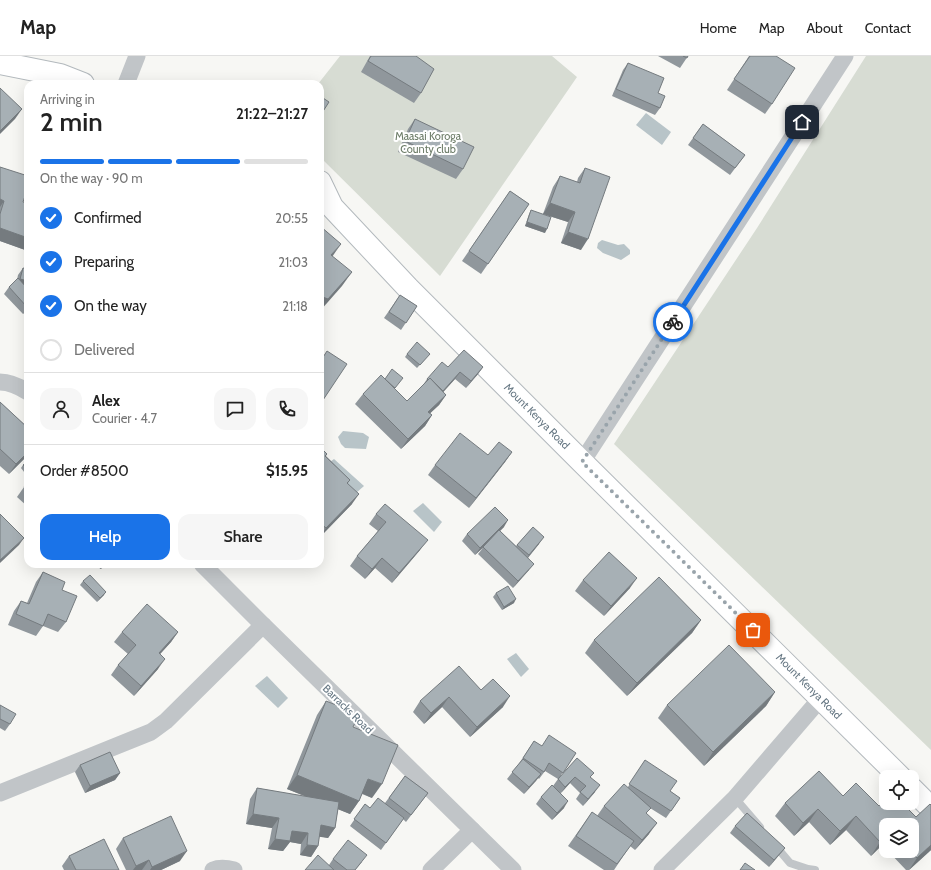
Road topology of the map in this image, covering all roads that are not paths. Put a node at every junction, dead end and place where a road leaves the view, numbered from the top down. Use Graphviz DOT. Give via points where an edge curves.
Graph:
graph roads {
  1 [pos="137,56"];
  2 [pos="845,56"];
  3 [pos="0,63"];
  4 [pos="73,80"];
  5 [pos="128,80"];
  6 [pos="324,190"];
  7 [pos="0,382"];
  8 [pos="24,390"];
  9 [pos="582,462"];
  10 [pos="206,568"];
  11 [pos="263,625"];
  12 [pos="821,698"];
  13 [pos="893,770"];
  14 [pos="0,793"];
  15 [pos="919,796"];
  16 [pos="735,798"];
  17 [pos="931,808"];
  18 [pos="472,830"];
  19 [pos="213,870"];
  20 [pos="234,870"];
  21 [pos="432,870"];
  22 [pos="513,870"];
  23 [pos="662,870"];
  24 [pos="815,870"];
  1 -- 5 [label="street"];
  2 -- 9 [label="street"];
  3 -- 4 [label="main road"];
  6 -- 9 [label="main road, Mount Kenya Road" via="332,207 408,288"];
  7 -- 8 [label="street"];
  9 -- 12 [label="main road, Mount Kenya Road"];
  10 -- 11 [label="street, Barracks Road"];
  11 -- 14 [label="street" via="166,721 151,732"];
  11 -- 18 [label="street, Barracks Road"];
  12 -- 13 [label="main road, Mount Kenya Road"];
  12 -- 16 [label="street"];
  15 -- 17 [label="main road"];
  16 -- 23 [label="street"];
  16 -- 24 [label="lane" via="790,863"];
  18 -- 21 [label="street"];
  18 -- 22 [label="street, Barracks Road"];
  19 -- 20 [label="street"];
}
